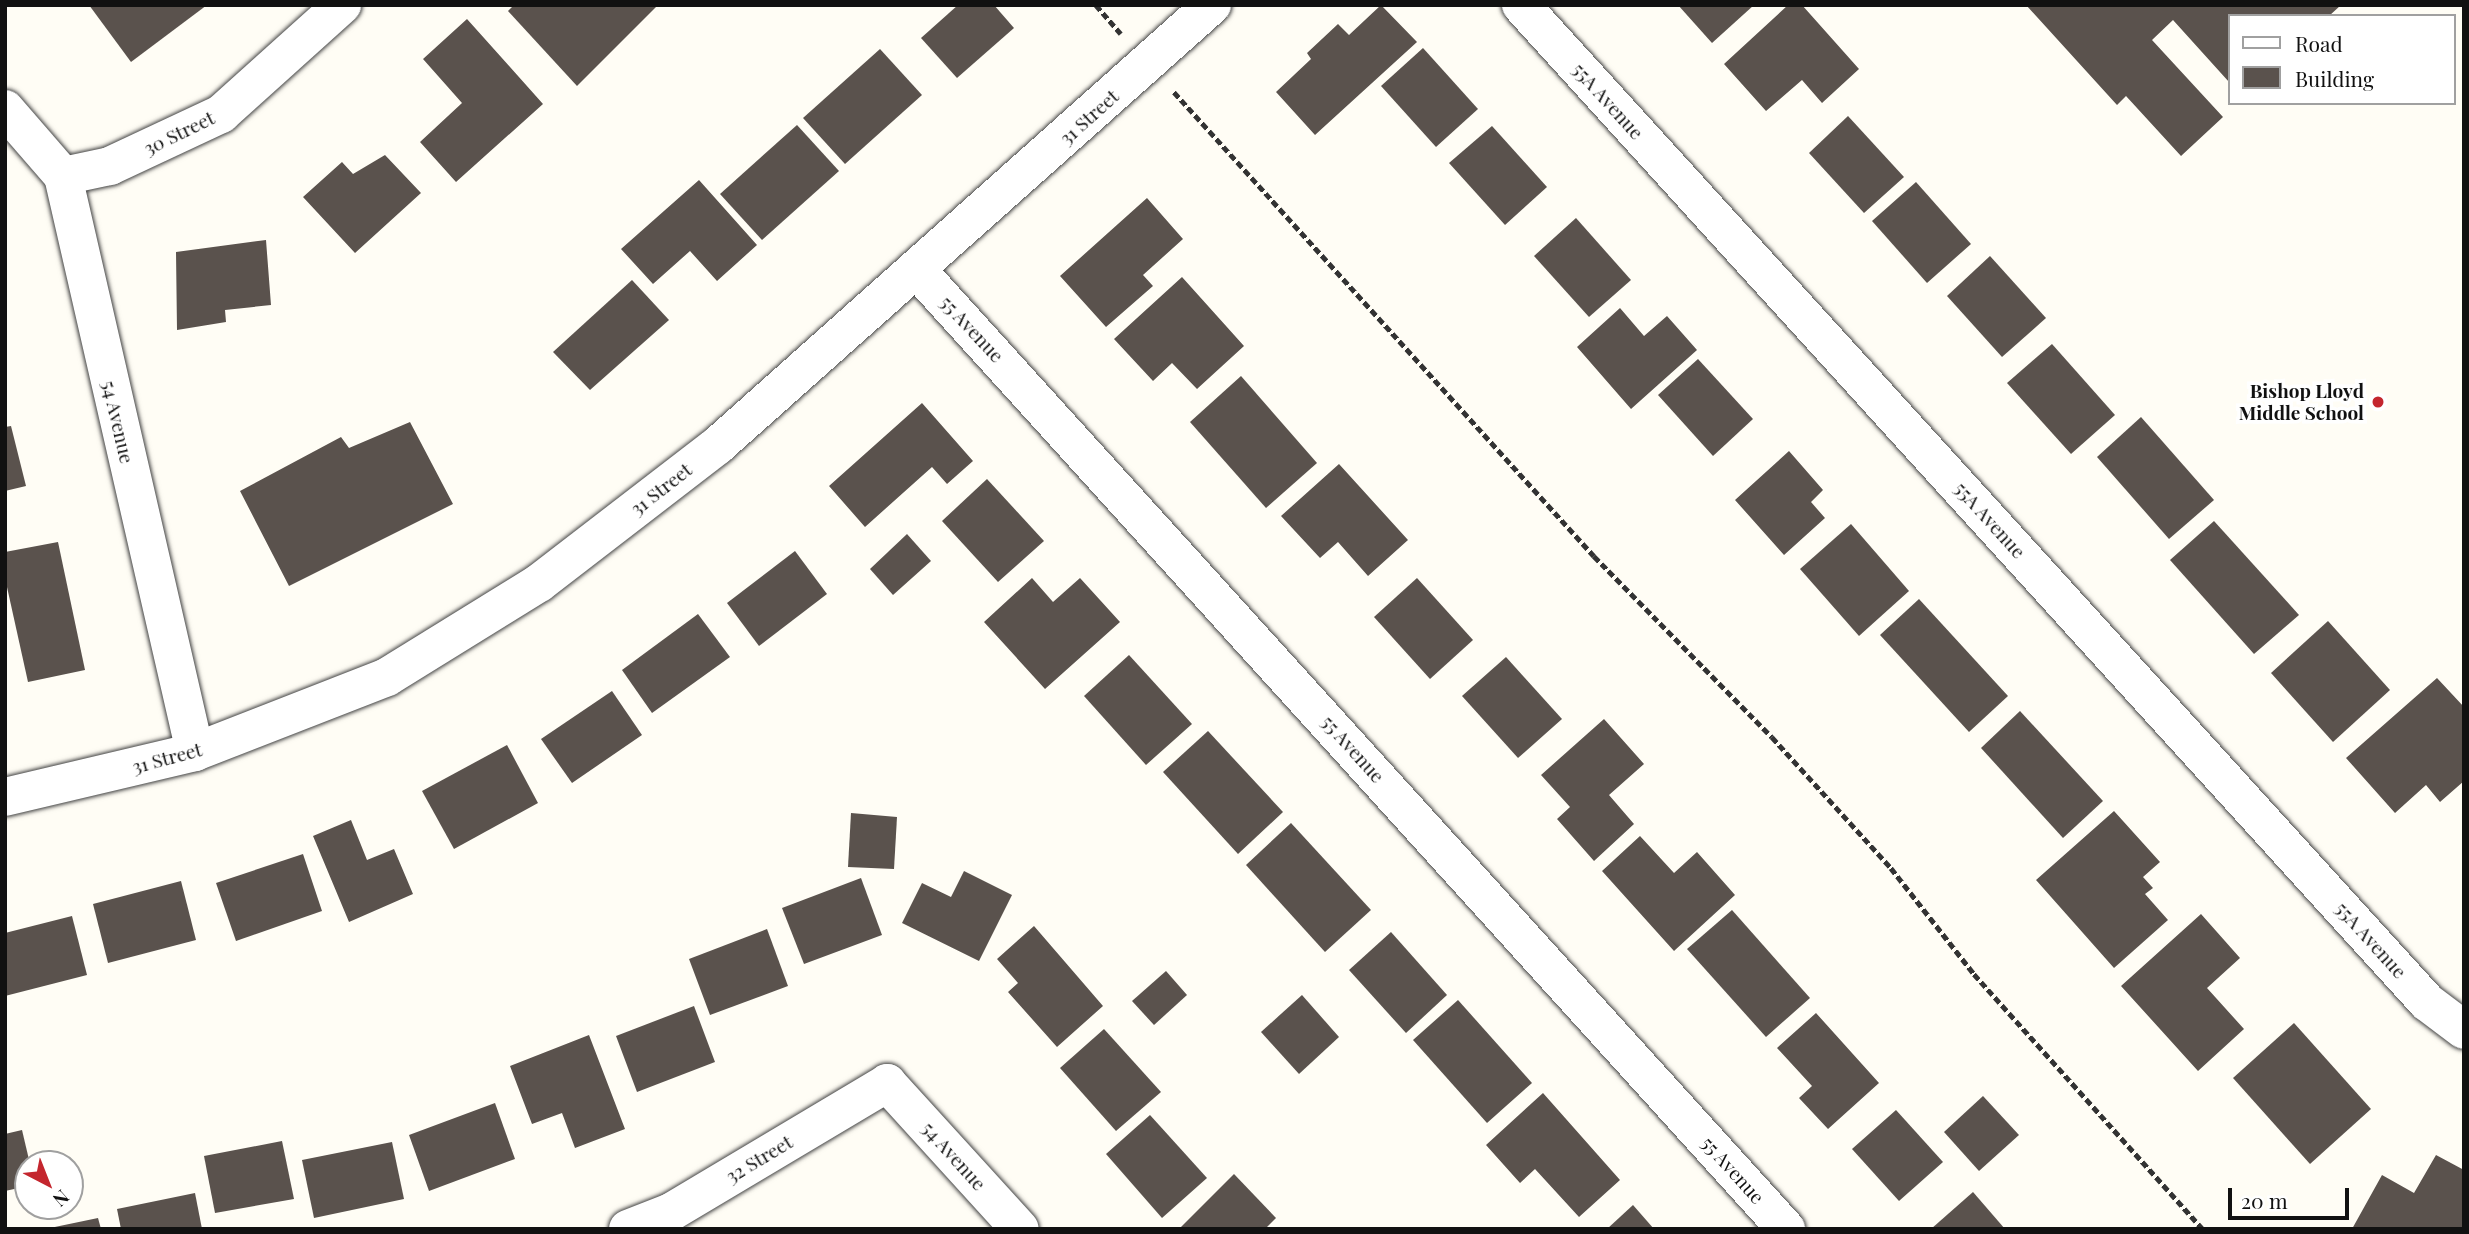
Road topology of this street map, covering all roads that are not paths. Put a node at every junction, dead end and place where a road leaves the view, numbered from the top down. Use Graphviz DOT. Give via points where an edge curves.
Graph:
graph roads {
  1 [pos="342,5"];
  2 [pos="1212,5"];
  3 [pos="1521,5"];
  4 [pos="5,109"];
  5 [pos="63,176"];
  6 [pos="918,271"];
  7 [pos="195,752"];
  8 [pos="5,797"];
  9 [pos="2464,1030"];
  10 [pos="887,1083"];
  11 [pos="628,1229"];
  12 [pos="1020,1229"];
  13 [pos="1786,1229"];
  1 -- 5 [label="street, 30 Street" via="221,114 110,166"];
  2 -- 6 [label="street, 31 Street"];
  3 -- 9 [label="street, 55A Avenue" via="2427,1002"];
  4 -- 5 [label="street, 54 Avenue"];
  5 -- 7 [label="street, 54 Avenue"];
  6 -- 7 [label="street, 31 Street" via="717,446 539,583 387,677"];
  6 -- 13 [label="street, 55 Avenue"];
  7 -- 8 [label="street, 31 Street"];
  10 -- 11 [label="street, 32 Street" via="671,1212"];
  10 -- 12 [label="street, 54 Avenue"];
}
